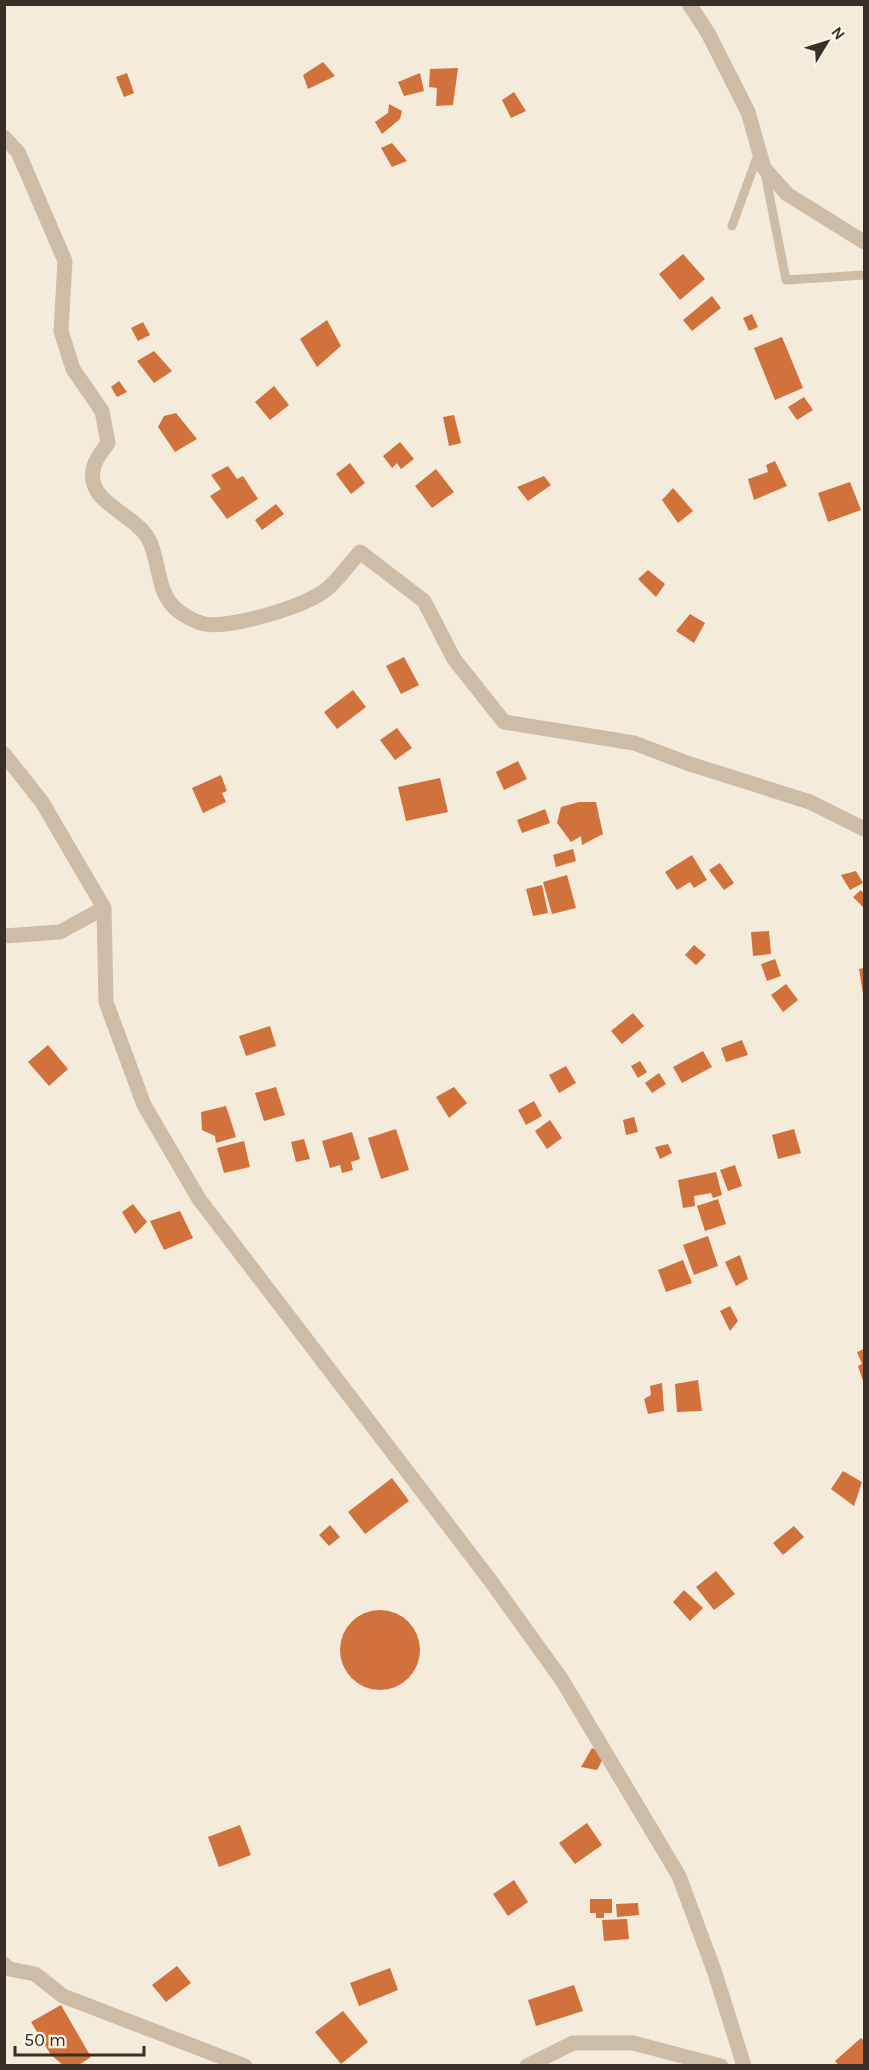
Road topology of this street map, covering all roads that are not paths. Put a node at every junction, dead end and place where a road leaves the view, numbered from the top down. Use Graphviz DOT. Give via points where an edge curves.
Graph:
graph roads {
  1 [pos="689,4"];
  2 [pos="4,137"];
  3 [pos="760,150"];
  4 [pos="764,168"];
  5 [pos="732,226"];
  6 [pos="864,242"];
  7 [pos="864,275"];
  8 [pos="4,754"];
  9 [pos="864,829"];
  10 [pos="104,908"];
  11 [pos="4,936"];
  12 [pos="4,1964"];
  13 [pos="245,2066"];
  14 [pos="527,2066"];
  15 [pos="721,2066"];
  16 [pos="744,2066"];
  1 -- 3 [label="street" via="748,112"];
  2 -- 9 [label="street" via="18,152 65,261 61,331 73,369 102,411 108,443 94,465 93,481 99,494 148,538 163,591 174,608 205,624 244,622 326,590 360,552 424,601 454,659 504,722 634,743 810,802"];
  3 -- 4 [label="street"];
  3 -- 5 [label="lane"];
  4 -- 6 [label="street" via="787,194"];
  4 -- 7 [label="lane" via="786,280"];
  8 -- 10 [label="street" via="42,802"];
  10 -- 11 [label="street" via="60,932"];
  10 -- 16 [label="street" via="106,1002 144,1105 199,1199 562,1680 679,1876"];
  12 -- 13 [label="street" via="9,1969 35,1974 63,1996"];
  14 -- 15 [label="street" via="573,2043 633,2043"];
}
